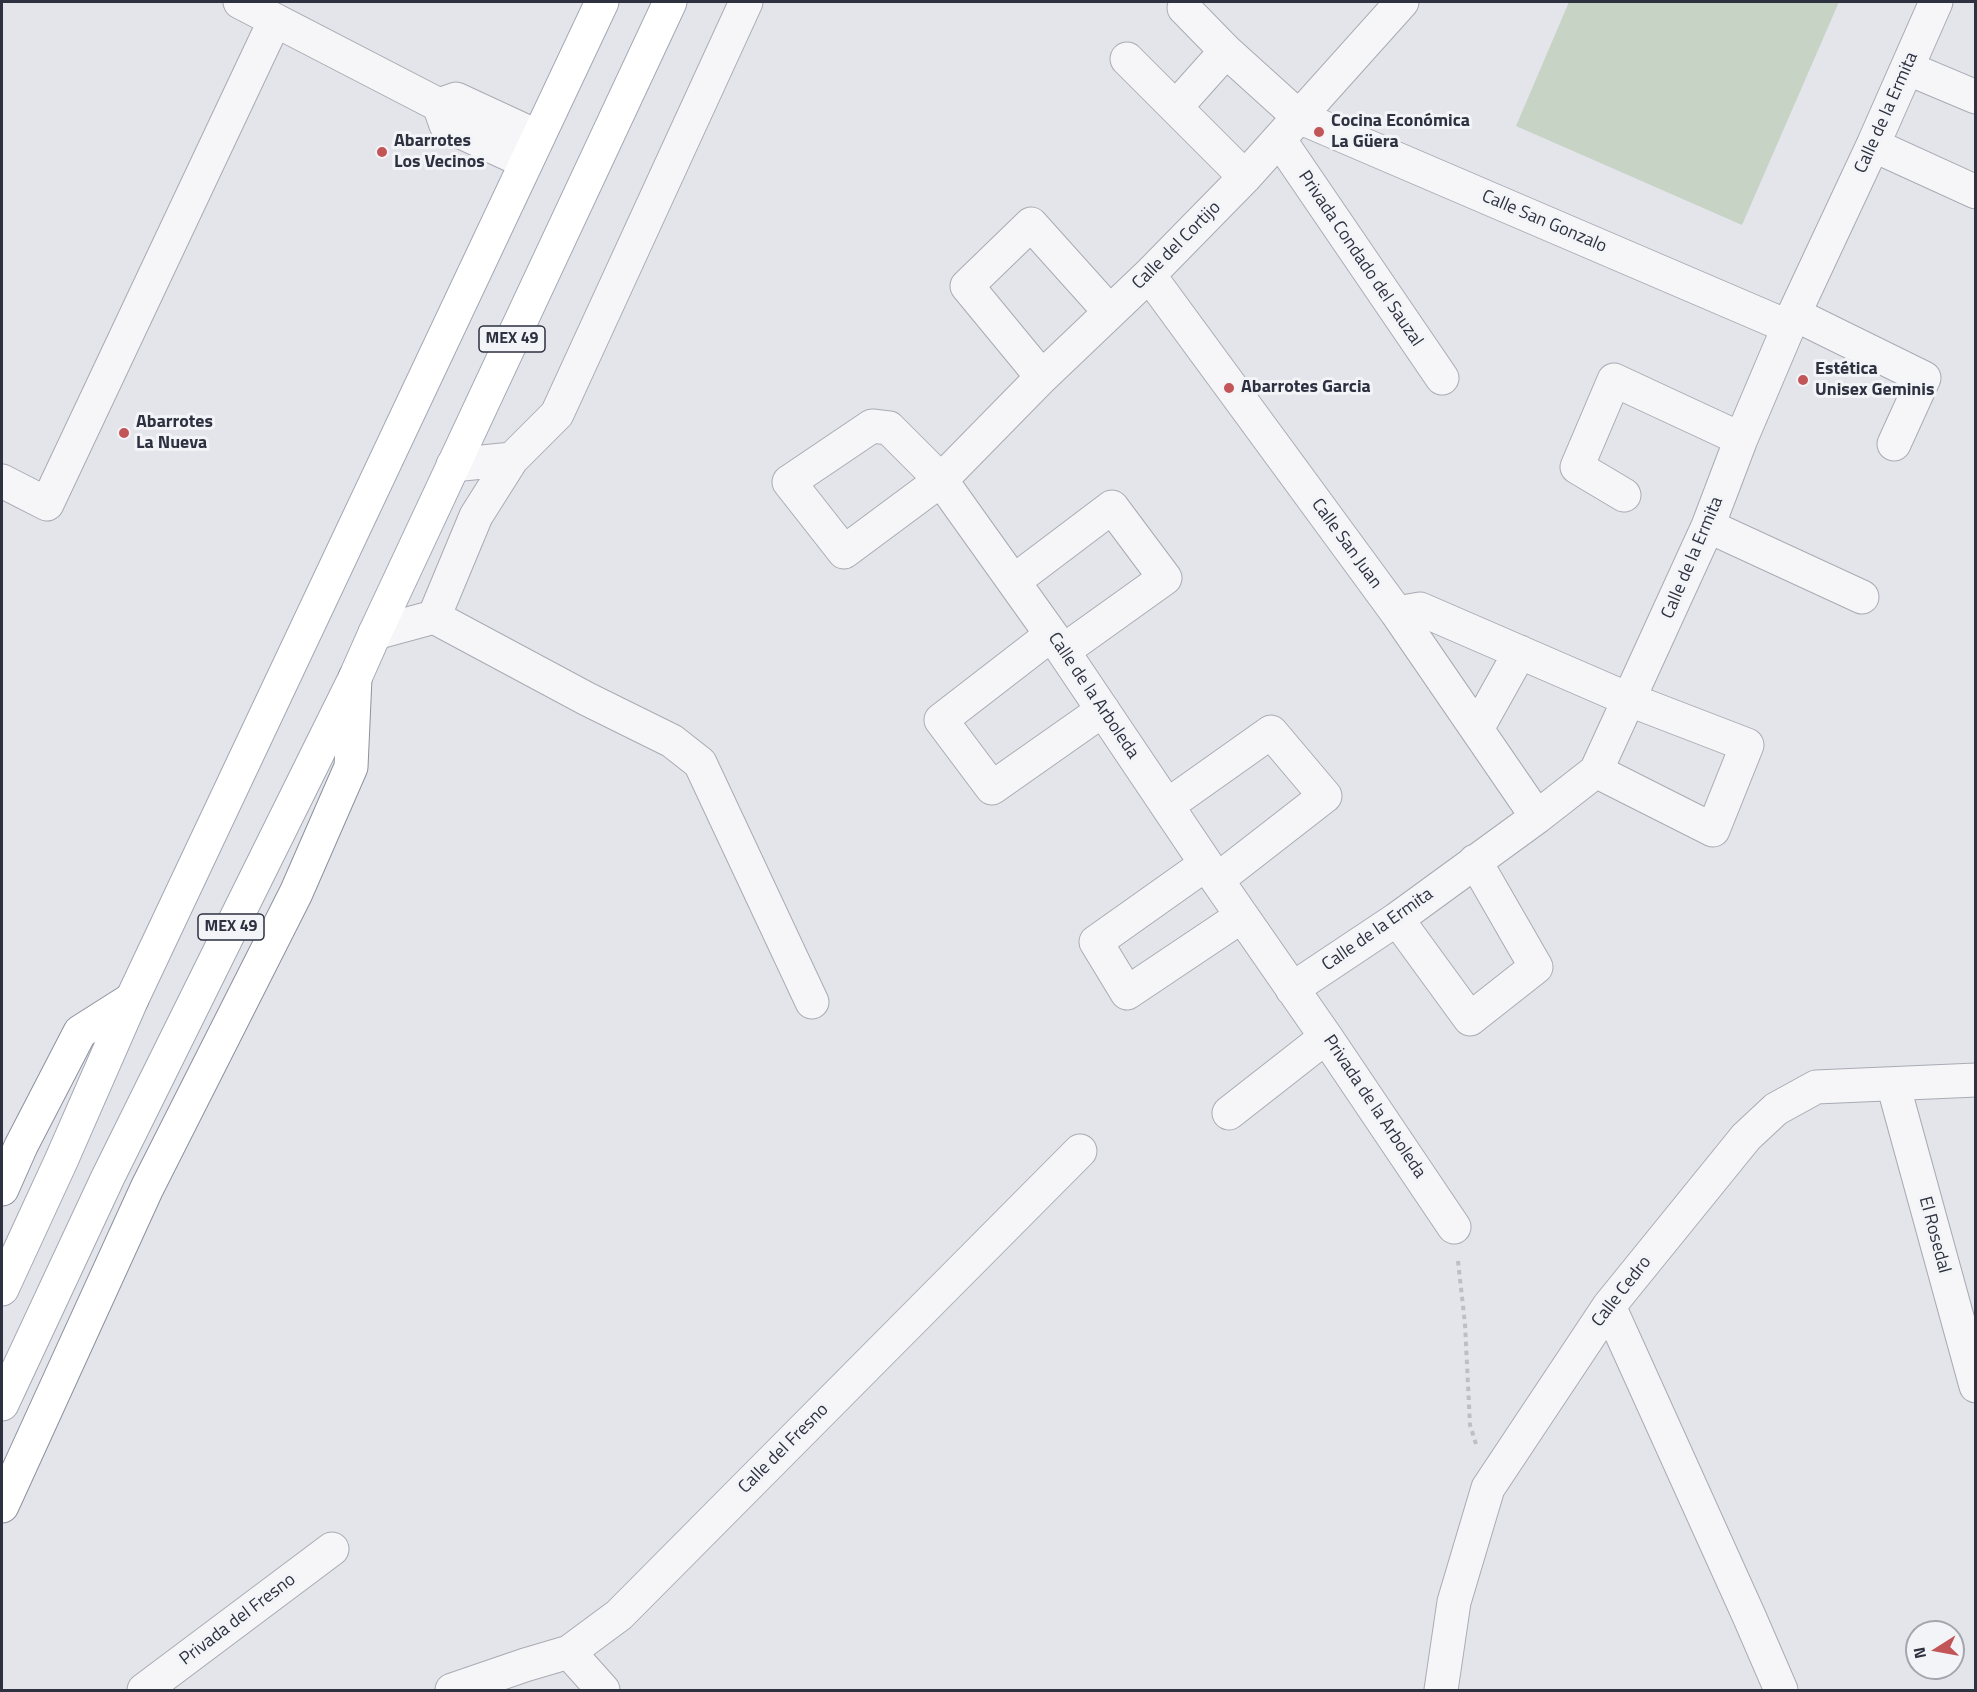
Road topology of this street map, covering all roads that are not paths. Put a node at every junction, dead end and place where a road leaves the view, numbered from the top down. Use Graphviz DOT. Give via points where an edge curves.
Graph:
graph roads {
  1 [pos="240,2"];
  2 [pos="602,2"];
  3 [pos="670,2"];
  4 [pos="746,2"];
  5 [pos="1402,2"];
  6 [pos="1936,2"];
  7 [pos="1184,8"];
  8 [pos="275,20"];
  9 [pos="1226,51"];
  10 [pos="1127,59"];
  11 [pos="1907,68"];
  12 [pos="1976,97"];
  13 [pos="1176,107"];
  14 [pos="1289,128"];
  15 [pos="1873,145"];
  16 [pos="532,150"];
  17 [pos="1245,177"];
  18 [pos="1976,192"];
  19 [pos="1149,275"];
  20 [pos="1110,312"];
  21 [pos="1791,320"];
  22 [pos="1042,377"];
  23 [pos="1442,378"];
  24 [pos="872,426"];
  25 [pos="1741,439"];
  26 [pos="1894,444"];
  27 [pos="512,459"];
  28 [pos="453,465"];
  29 [pos="941,480"];
  30 [pos="2,481"];
  31 [pos="1624,495"];
  32 [pos="1708,526"];
  33 [pos="1014,581"];
  34 [pos="1862,597"];
  35 [pos="1397,613"];
  36 [pos="434,617"];
  37 [pos="375,633"];
  38 [pos="1057,643"];
  39 [pos="1520,652"];
  40 [pos="355,678"];
  41 [pos="1630,700"];
  42 [pos="1103,710"];
  43 [pos="1477,729"];
  44 [pos="1596,771"];
  45 [pos="1168,805"];
  46 [pos="1537,817"];
  47 [pos="1474,861"];
  48 [pos="1211,872"];
  49 [pos="1242,916"];
  50 [pos="1397,919"];
  51 [pos="1292,989"];
  52 [pos="132,999"];
  53 [pos="812,1002"];
  54 [pos="1326,1036"];
  55 [pos="1976,1080"];
  56 [pos="1893,1084"];
  57 [pos="1229,1113"];
  58 [pos="1080,1151"];
  59 [pos="2,1189"];
  60 [pos="1454,1227"];
  61 [pos="2,1289"];
  62 [pos="1609,1306"];
  63 [pos="1976,1386"];
  64 [pos="2,1404"];
  65 [pos="2,1506"];
  66 [pos="332,1550"];
  67 [pos="569,1652"];
  68 [pos="144,1690"];
  69 [pos="452,1690"];
  70 [pos="603,1690"];
  71 [pos="1441,1690"];
  72 [pos="1781,1690"];
  1 -- 8 [label="street"];
  2 -- 16 [label="main road, MEX 49"];
  3 -- 28 [label="main road, MEX 49"];
  4 -- 27 [label="street" via="557,414"];
  5 -- 14 [label="street, Calle del Cortijo"];
  6 -- 11 [label="street, Calle de la Ermita"];
  7 -- 9 [label="street"];
  8 -- 16 [label="street" via="439,105 446,125 469,121"];
  8 -- 30 [label="street" via="47,504"];
  9 -- 13 [label="street"];
  9 -- 14 [label="street"];
  10 -- 13 [label="street"];
  11 -- 12 [label="street"];
  11 -- 15 [label="street, Calle de la Ermita"];
  13 -- 17 [label="street"];
  14 -- 17 [label="street, Calle del Cortijo"];
  14 -- 21 [label="street, Calle San Gonzalo"];
  14 -- 23 [label="street, Privada Condado del Sauzal"];
  15 -- 18 [label="street"];
  15 -- 21 [label="street, Calle de la Ermita"];
  16 -- 52 [label="main road, MEX 49"];
  17 -- 19 [label="street, Calle del Cortijo"];
  19 -- 20 [label="street, Calle del Cortijo"];
  19 -- 35 [label="street, Calle San Juan"];
  20 -- 22 [label="street, Calle del Cortijo"];
  20 -- 22 [label="street" via="1031,224 967,286"];
  21 -- 25 [label="street, Calle de la Ermita"];
  21 -- 26 [label="street, Calle San Gonzalo" via="1924,378"];
  22 -- 29 [label="street, Calle del Cortijo"];
  24 -- 29 [label="street, Calle de la Arboleda" via="889,428"];
  24 -- 29 [label="street, Calle del Cortijo" via="789,482 844,552"];
  25 -- 31 [label="street" via="1614,380 1577,467"];
  25 -- 32 [label="street, Calle de la Ermita"];
  27 -- 28 [label="street"];
  27 -- 36 [label="street" via="476,516"];
  28 -- 37 [label="main road, MEX 49"];
  29 -- 33 [label="street, Calle de la Arboleda"];
  32 -- 34 [label="street"];
  32 -- 41 [label="street, Calle de la Ermita"];
  33 -- 38 [label="street, Calle de la Arboleda"];
  33 -- 38 [label="street" via="1112,507 1165,578"];
  35 -- 39 [label="street" via="1419,609"];
  35 -- 43 [label="street, Calle San Juan"];
  36 -- 37 [label="street"];
  36 -- 53 [label="street" via="672,741 700,763"];
  37 -- 40 [label="main road, MEX 49"];
  38 -- 42 [label="street, Calle de la Arboleda"];
  38 -- 42 [label="street" via="941,720 992,788"];
  39 -- 41 [label="street"];
  39 -- 43 [label="street"];
  40 -- 64 [label="main road, MEX 49" via="108,1177"];
  40 -- 65 [label="main road" via="351,767 296,893 147,1188"];
  41 -- 44 [label="street, Calle de la Ermita"];
  41 -- 44 [label="street" via="1747,745 1713,830"];
  42 -- 45 [label="street, Calle de la Arboleda"];
  43 -- 46 [label="street, Calle San Juan"];
  44 -- 46 [label="street, Calle de la Ermita"];
  45 -- 48 [label="street, Calle de la Arboleda"];
  45 -- 48 [label="street" via="1271,732 1325,796"];
  46 -- 47 [label="street, Calle de la Ermita"];
  47 -- 50 [label="street, Calle de la Ermita"];
  47 -- 50 [label="street" via="1536,967 1470,1018"];
  48 -- 49 [label="street, Calle de la Arboleda"];
  48 -- 49 [label="street" via="1096,942 1127,993"];
  49 -- 51 [label="street, Calle de la Arboleda"];
  50 -- 51 [label="street, Calle de la Ermita"];
  51 -- 54 [label="street, Privada de la Arboleda"];
  52 -- 59 [label="main road" via="80,1032"];
  52 -- 61 [label="main road, MEX 49"];
  54 -- 57 [label="street"];
  54 -- 60 [label="street, Privada de la Arboleda"];
  55 -- 56 [label="street, Calle Cedro"];
  56 -- 62 [label="street, Calle Cedro" via="1816,1087 1776,1108 1746,1137"];
  56 -- 63 [label="street, El Rosedal"];
  58 -- 67 [label="street, Calle del Fresno" via="619,1615"];
  62 -- 71 [label="street, Calle Cedro" via="1488,1488 1454,1602"];
  62 -- 72 [label="street"];
  66 -- 68 [label="street, Privada del Fresno"];
  67 -- 69 [label="street, Calle del Fresno"];
  67 -- 70 [label="street"];
}
